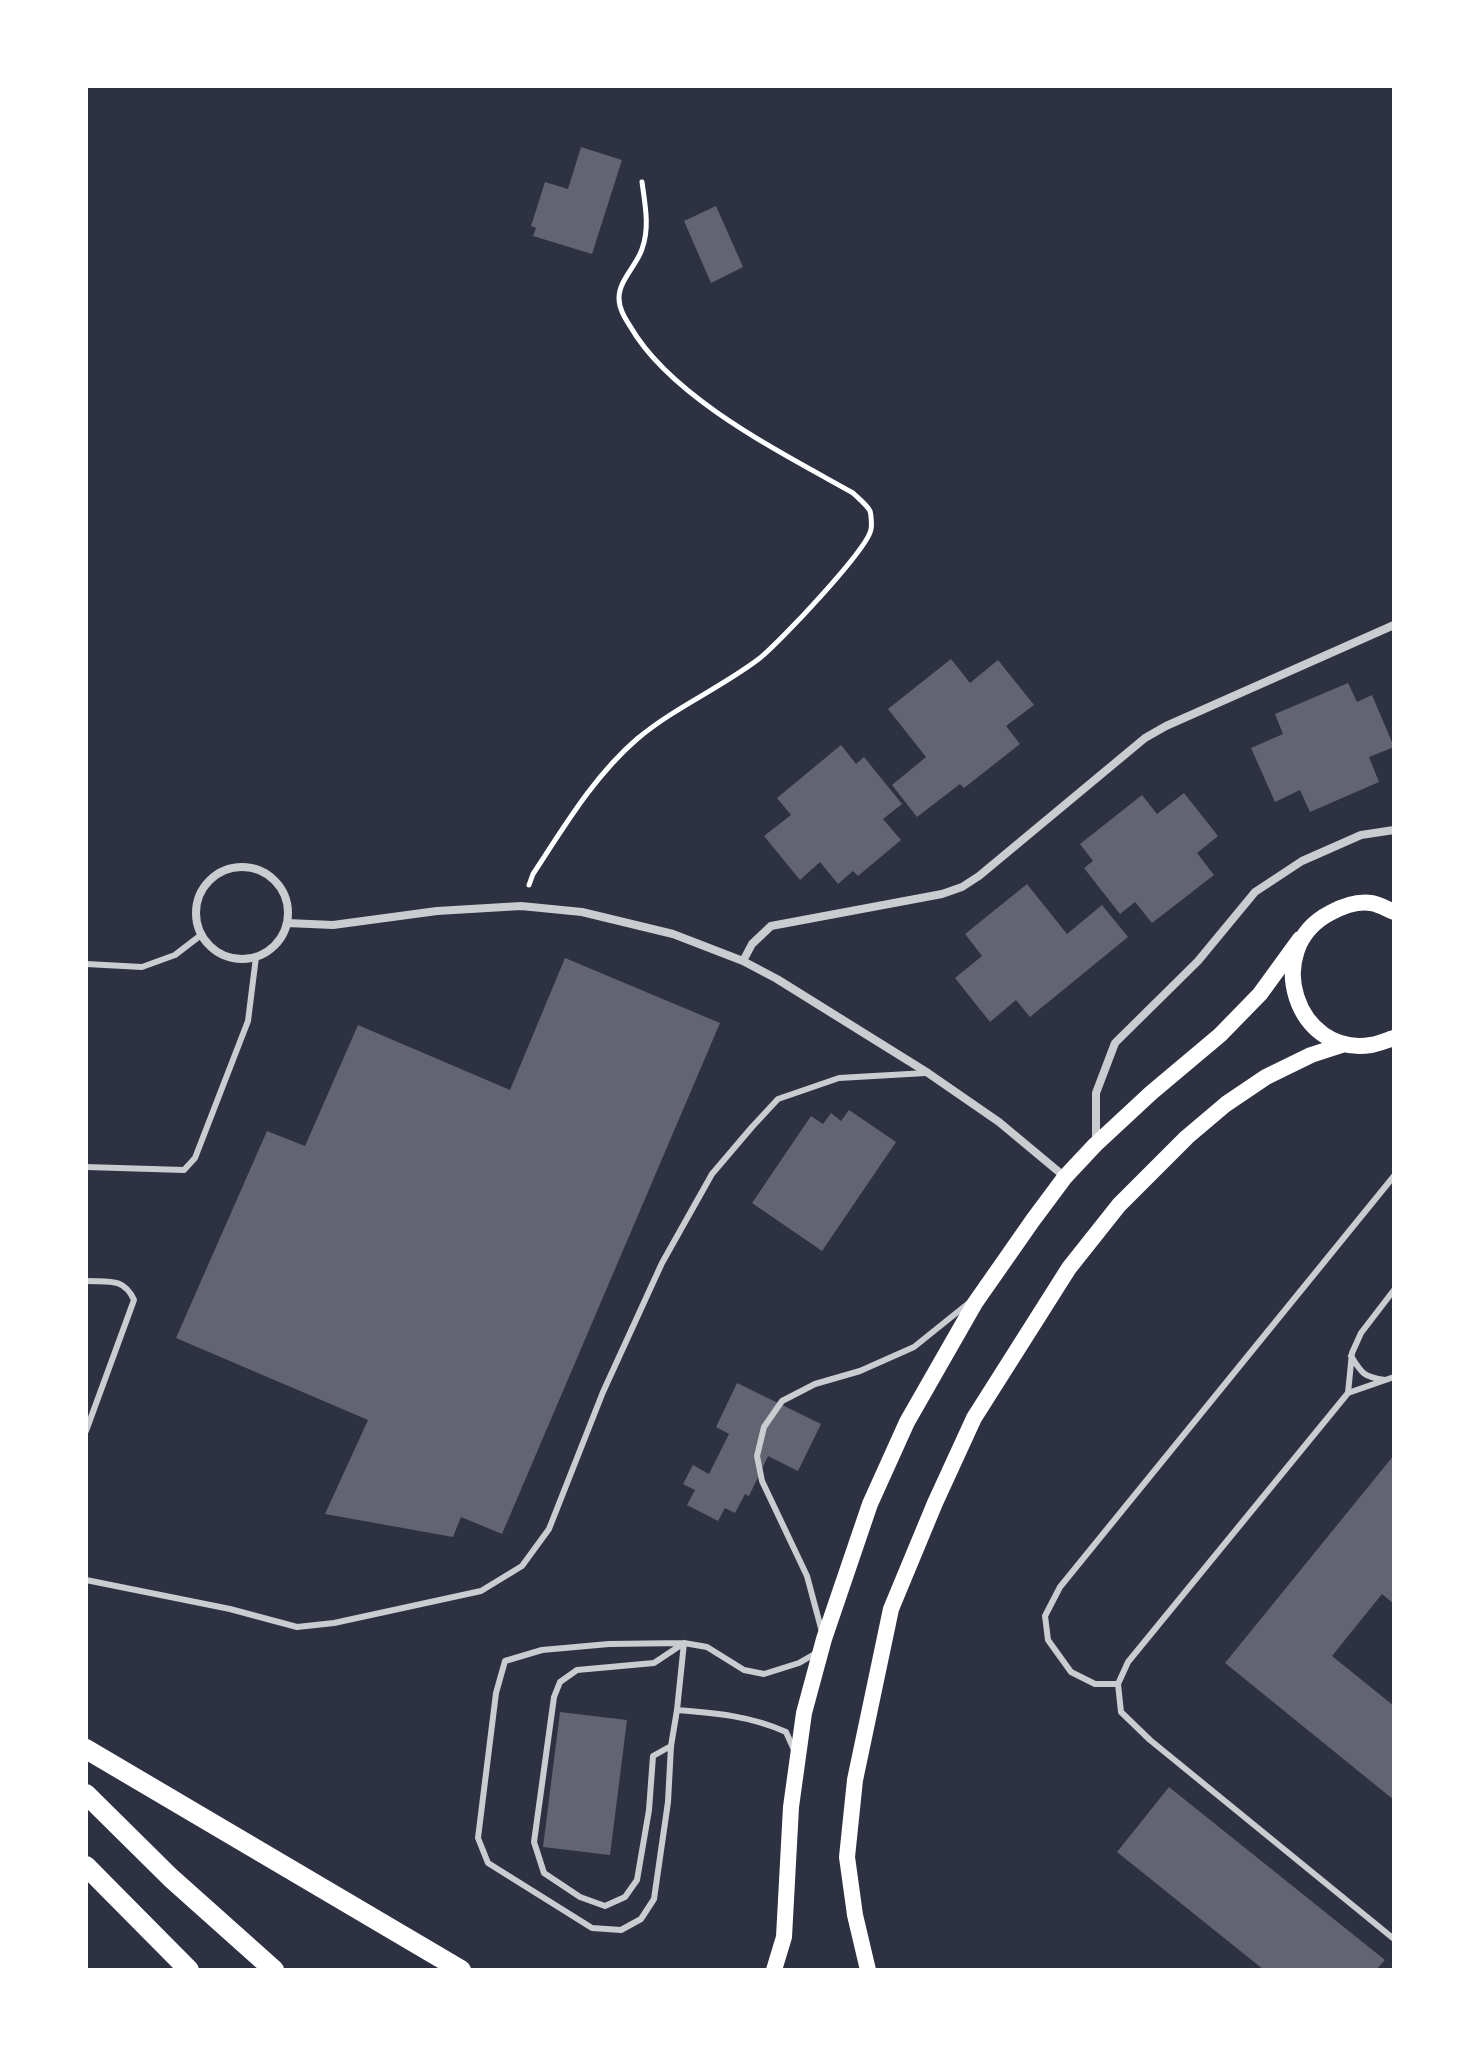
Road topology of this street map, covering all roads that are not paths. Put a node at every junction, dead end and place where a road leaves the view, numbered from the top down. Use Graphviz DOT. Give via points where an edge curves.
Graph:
graph roads {
  1 [pos="1394,625"];
  2 [pos="1394,830"];
  3 [pos="1394,901"];
  4 [pos="1370,903"];
  5 [pos="1394,912"];
  6 [pos="287,923"];
  7 [pos="201,935"];
  8 [pos="1300,939"];
  9 [pos="256,957"];
  10 [pos="743,961"];
  11 [pos="86,964"];
  12 [pos="1394,1038"];
  13 [pos="1345,1044"];
  14 [pos="928,1073"];
  15 [pos="1095,1145"];
  16 [pos="86,1167"];
  17 [pos="1394,1176"];
  18 [pos="1065,1177"];
  19 [pos="86,1281"];
  20 [pos="985,1289"];
  21 [pos="1394,1290"];
  22 [pos="1351,1356"];
  23 [pos="1391,1378"];
  24 [pos="1348,1393"];
  25 [pos="86,1431"];
  26 [pos="86,1580"];
  27 [pos="684,1643"];
  28 [pos="822,1645"];
  29 [pos="1118,1684"];
  30 [pos="677,1710"];
  31 [pos="671,1746"];
  32 [pos="86,1749"];
  33 [pos="797,1757"];
  34 [pos="86,1794"];
  35 [pos="86,1866"];
  36 [pos="1394,1939"];
  37 [pos="189,1970"];
  38 [pos="274,1970"];
  39 [pos="461,1970"];
  40 [pos="774,1970"];
  41 [pos="868,1970"];
  1 -- 10 [label="street" via="1145,738 962,887 771,926"];
  2 -- 15 [label="street" via="1361,835 1302,861 1255,892 1198,961 1115,1043 1096,1093"];
  3 -- 4 [label="main road"];
  4 -- 5 [label="main road"];
  4 -- 8 [label="main road" via="1346,905 1317,920"];
  6 -- 7 [label="street" via="288,908 277,881 252,867 237,866 210,879 201,890 196,904"];
  6 -- 9 [label="street" via="271,950"];
  6 -- 10 [label="street" via="333,925 521,906 582,912 658,930"];
  7 -- 9 [label="street" via="225,957"];
  7 -- 11 [label="lane" via="175,955 142,967"];
  8 -- 13 [label="main road" via="1292,970 1294,995 1309,1022"];
  8 -- 15 [label="main road" via="1260,994 1220,1035"];
  9 -- 16 [label="lane" via="248,1021 195,1158 184,1170"];
  10 -- 14 [label="street"];
  12 -- 13 [label="main road" via="1370,1045"];
  13 -- 41 [label="main road" via="1266,1077 1226,1104 1119,1205 1069,1268 974,1418 891,1609 855,1780 847,1857"];
  14 -- 18 [label="street"];
  14 -- 26 [label="lane" via="839,1078 778,1099 752,1127 712,1174 662,1263 549,1529 522,1566 492,1585 297,1627"];
  15 -- 18 [label="main road"];
  17 -- 29 [label="lane" via="1060,1587 1045,1616 1048,1640 1071,1672 1095,1684"];
  18 -- 20 [label="main road"];
  19 -- 25 [label="lane" via="119,1282 134,1300"];
  20 -- 28 [label="main road" via="907,1422 870,1504"];
  20 -- 28 [label="lane" via="914,1347 782,1401 764,1427 757,1456 762,1481 807,1576"];
  21 -- 22 [label="lane" via="1361,1333"];
  22 -- 23 [label="lane" via="1361,1373"];
  22 -- 24 [label="lane"];
  23 -- 24 [label="lane"];
  24 -- 29 [label="lane" via="1128,1662"];
  27 -- 28 [label="lane" via="707,1647 744,1670 764,1674 799,1663"];
  27 -- 30 [label="lane"];
  27 -- 31 [label="lane" via="654,1663 577,1670 560,1682 534,1842 544,1873 605,1906 625,1897 637,1880 653,1756"];
  27 -- 31 [label="lane" via="542,1650 505,1661 496,1693 478,1838 488,1863 592,1928 621,1930 641,1919 654,1899"];
  28 -- 33 [label="main road"];
  29 -- 36 [label="lane" via="1121,1712 1150,1740"];
  30 -- 31 [label="lane"];
  30 -- 33 [label="lane" via="765,1723 786,1732"];
  32 -- 39 [label="main road"];
  33 -- 40 [label="main road" via="784,1937"];
  34 -- 38 [label="main road"];
  35 -- 37 [label="main road"];
}
